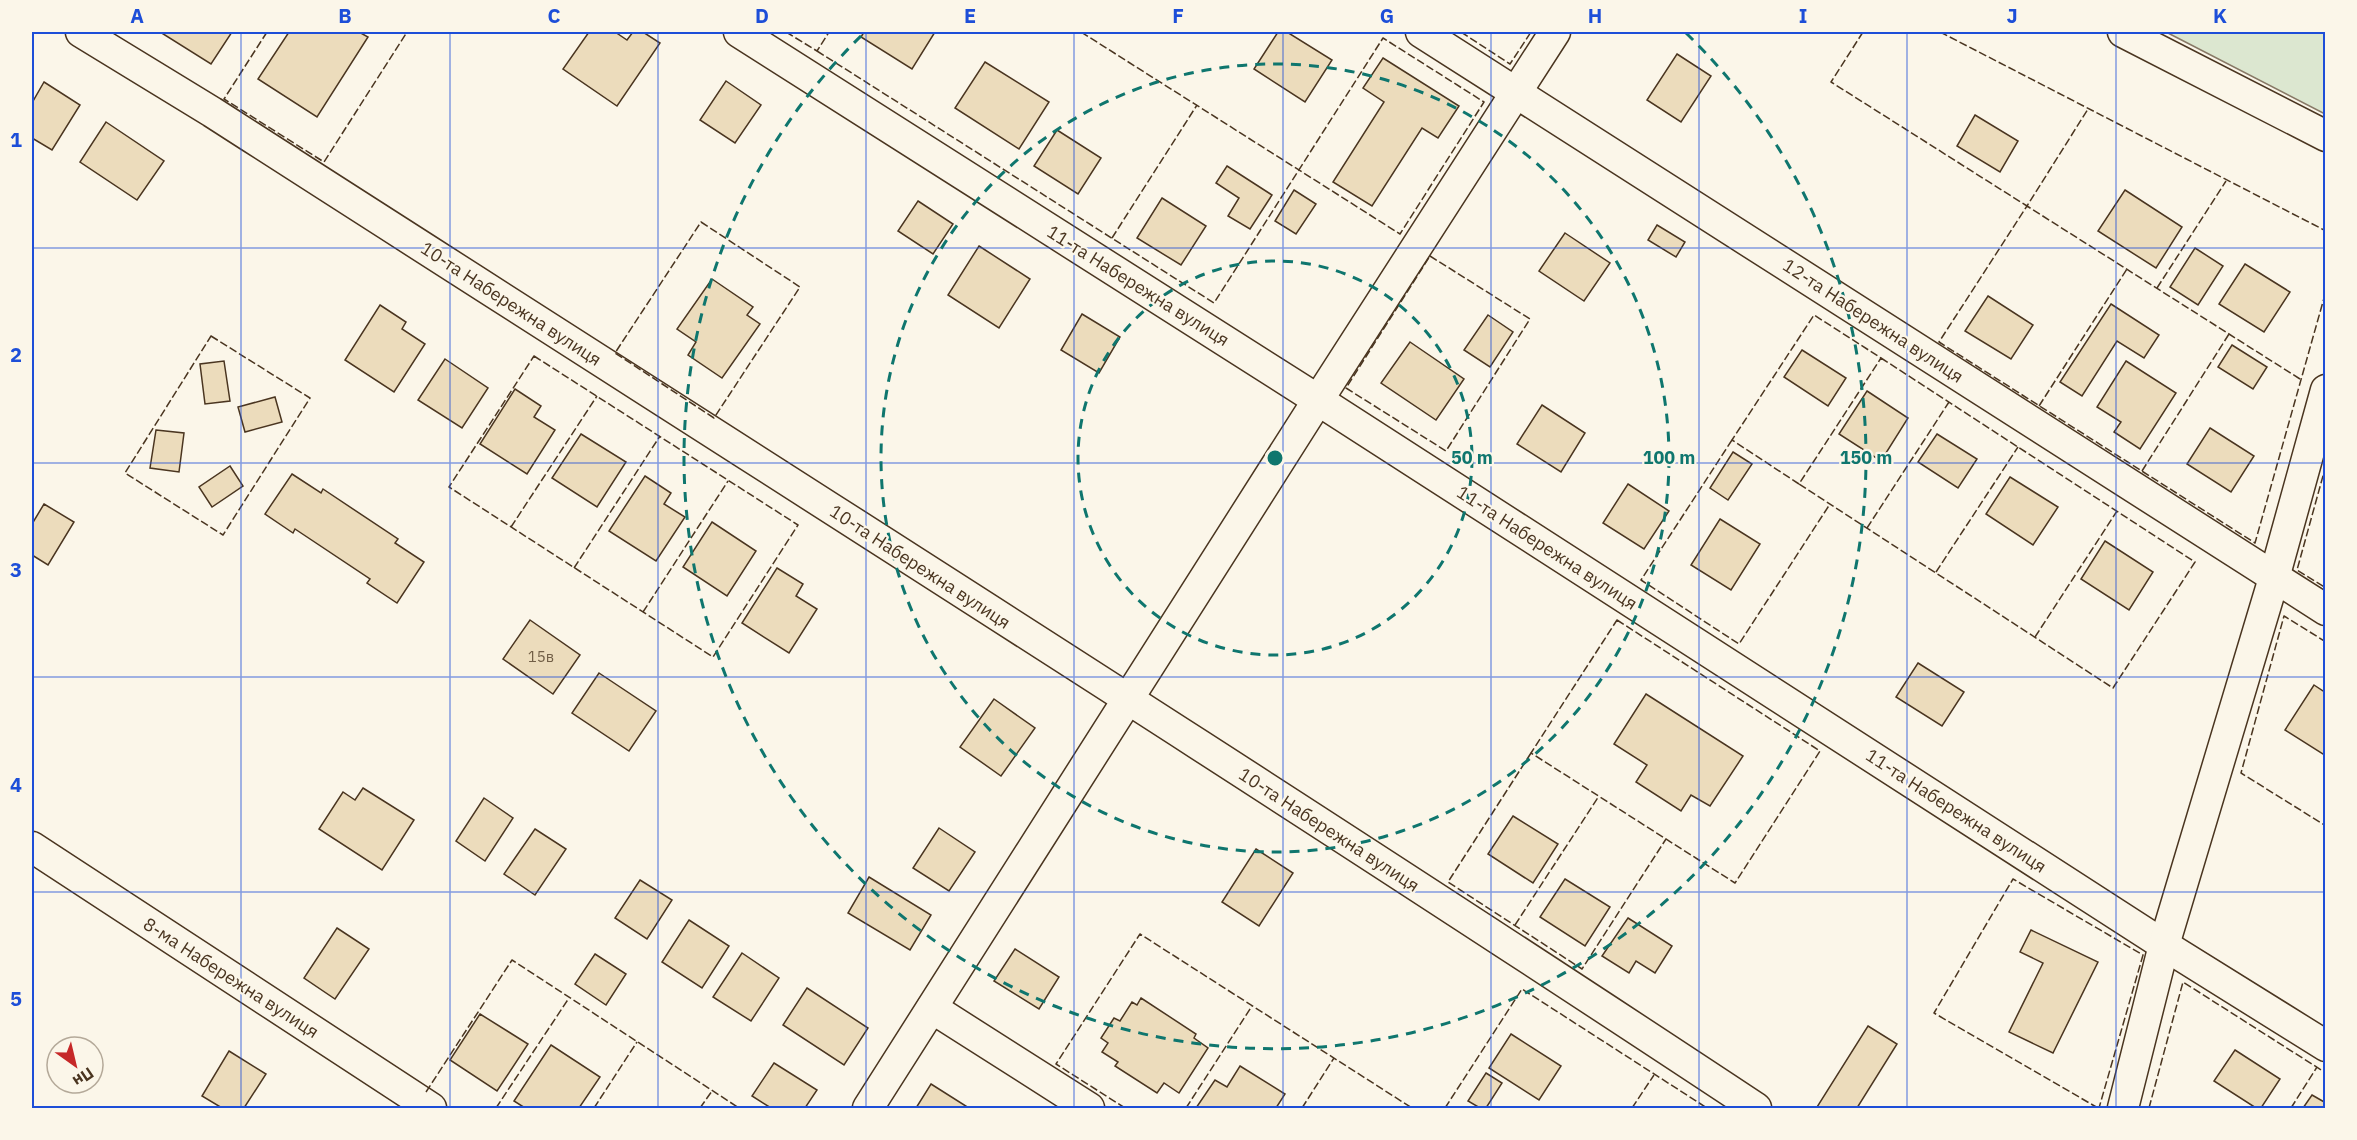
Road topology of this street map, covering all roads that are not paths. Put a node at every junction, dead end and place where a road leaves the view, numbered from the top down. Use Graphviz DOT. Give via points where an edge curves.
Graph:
graph roads {
  1 [pos="81,32"];
  2 [pos="739,32"];
  3 [pos="1421,32"];
  4 [pos="1555,32"];
  5 [pos="2123,32"];
  6 [pos="1517,93"];
  7 [pos="2325,136"];
  8 [pos="2325,390"];
  9 [pos="1318,400"];
  10 [pos="2274,578"];
  11 [pos="2325,610"];
  12 [pos="1127,700"];
  13 [pos="32,847"];
  14 [pos="2164,945"];
  15 [pos="932,1008"];
  16 [pos="2325,1046"];
  17 [pos="432,1108"];
  18 [pos="868,1108"];
  19 [pos="1089,1108"];
  20 [pos="1756,1108"];
  21 [pos="2122,1108"];
  1 -- 12 [label="street, 10-та Набережна вулиця" via="212,112"];
  2 -- 9 [label="street, 11-та Набережна вулиця"];
  3 -- 6 [label="street, 12-та Набережна вулиця"];
  4 -- 6 [label="street"];
  5 -- 7 [label="street"];
  6 -- 9 [label="street"];
  6 -- 10 [label="street, 12-та Набережна вулиця"];
  8 -- 10 [label="street"];
  9 -- 12 [label="street"];
  9 -- 14 [label="street, 11-та Набережна вулиця"];
  10 -- 11 [label="street, 12-та Набережна вулиця"];
  10 -- 14 [label="street"];
  12 -- 15 [label="street"];
  12 -- 20 [label="street, 10-та Набережна вулиця"];
  13 -- 17 [label="street, 8-ма Набережна вулиця"];
  14 -- 16 [label="street, 11-та Набережна вулиця"];
  14 -- 21 [label="street"];
  15 -- 18 [label="street"];
  15 -- 19 [label="street"];
}
